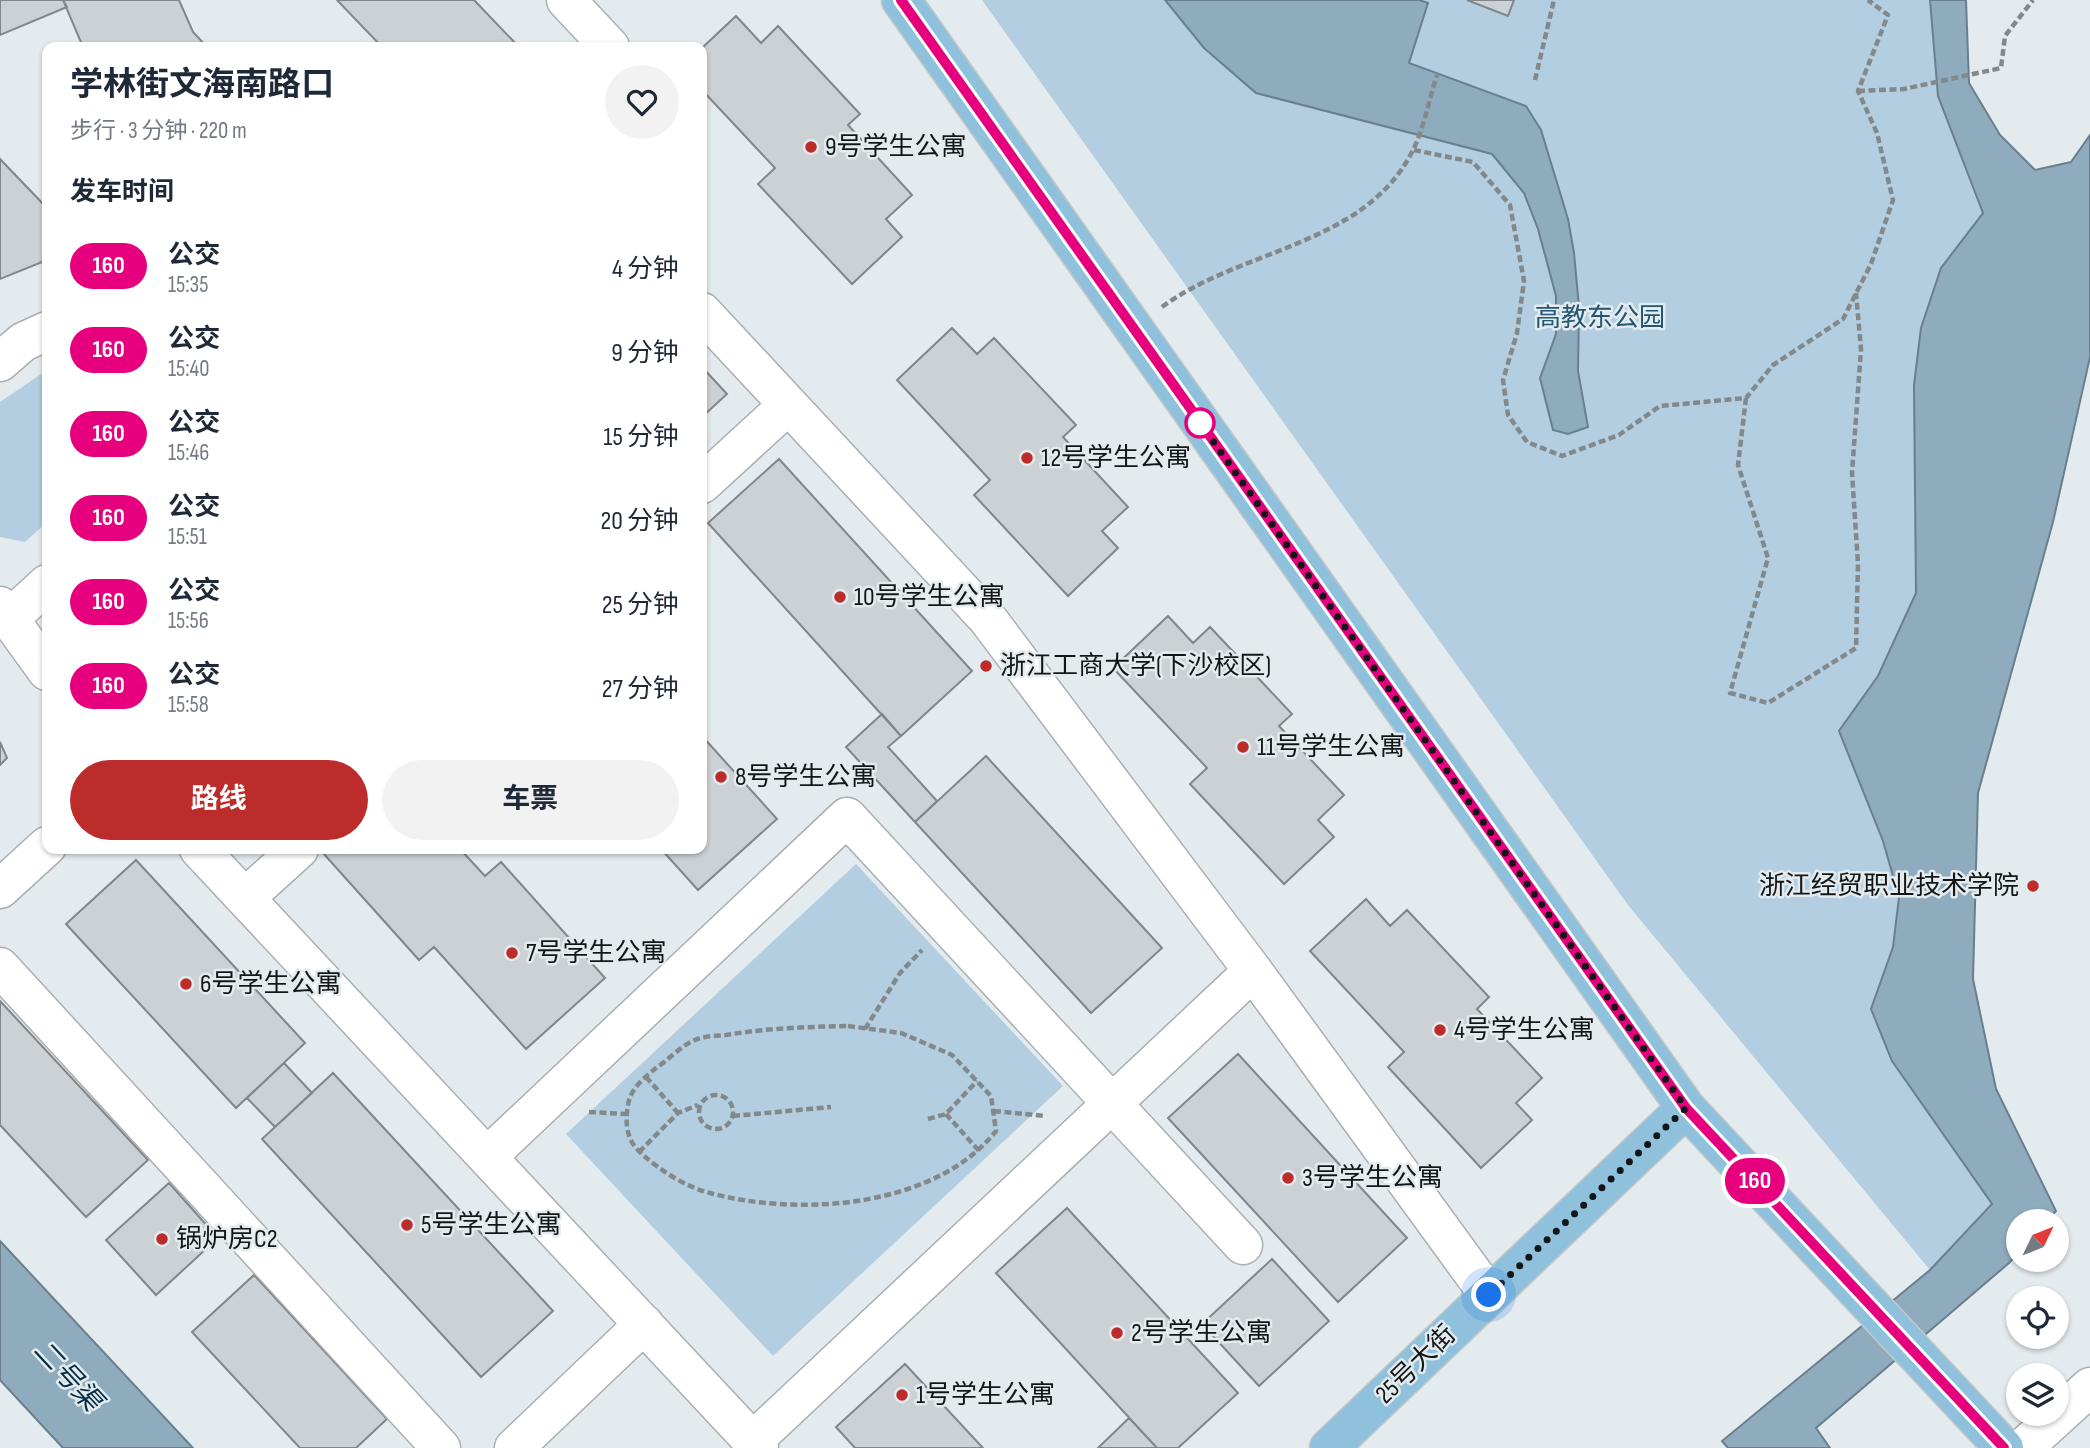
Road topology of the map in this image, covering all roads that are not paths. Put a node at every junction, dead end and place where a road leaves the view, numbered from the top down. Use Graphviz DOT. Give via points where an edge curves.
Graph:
graph roads {
  1 [pos="566,0"];
  2 [pos="901,0"];
  3 [pos="605,42"];
  4 [pos="707,317"];
  5 [pos="42,333"];
  6 [pos="0,362"];
  7 [pos="788,405"];
  8 [pos="707,479"];
  9 [pos="42,587"];
  10 [pos="5,613"];
  11 [pos="42,664"];
  12 [pos="42,851"];
  13 [pos="204,854"];
  14 [pos="293,854"];
  15 [pos="0,890"];
  16 [pos="245,898"];
  17 [pos="0,967"];
  18 [pos="1253,971"];
  19 [pos="1112,1102"];
  20 [pos="1686,1108"];
  21 [pos="488,1156"];
  22 [pos="1243,1245"];
  23 [pos="1489,1295"];
  24 [pos="644,1324"];
  25 [pos="2090,1387"];
  26 [pos="756,1444"];
  27 [pos="442,1448"];
  28 [pos="514,1448"];
  29 [pos="1329,1448"];
  30 [pos="2004,1448"];
  31 [pos="2024,1448"];
  1 -- 3 [label="street"];
  2 -- 20 [label="main road"];
  4 -- 7 [label="street"];
  5 -- 6 [label="street" via="23,342"];
  7 -- 8 [label="street"];
  7 -- 18 [label="street" via="987,618"];
  9 -- 10 [label="street"];
  10 -- 11 [label="street"];
  12 -- 15 [label="street"];
  13 -- 16 [label="street"];
  14 -- 16 [label="street"];
  16 -- 21 [label="street"];
  17 -- 27 [label="street"];
  18 -- 19 [label="street"];
  18 -- 23 [label="street"];
  19 -- 21 [label="street" via="847,817"];
  19 -- 22 [label="street"];
  19 -- 26 [label="street"];
  20 -- 23 [label="main road, 25号大街"];
  20 -- 30 [label="main road"];
  21 -- 24 [label="street"];
  23 -- 29 [label="main road, 25号大街"];
  24 -- 26 [label="street"];
  24 -- 28 [label="street"];
  25 -- 31 [label="street"];
}
